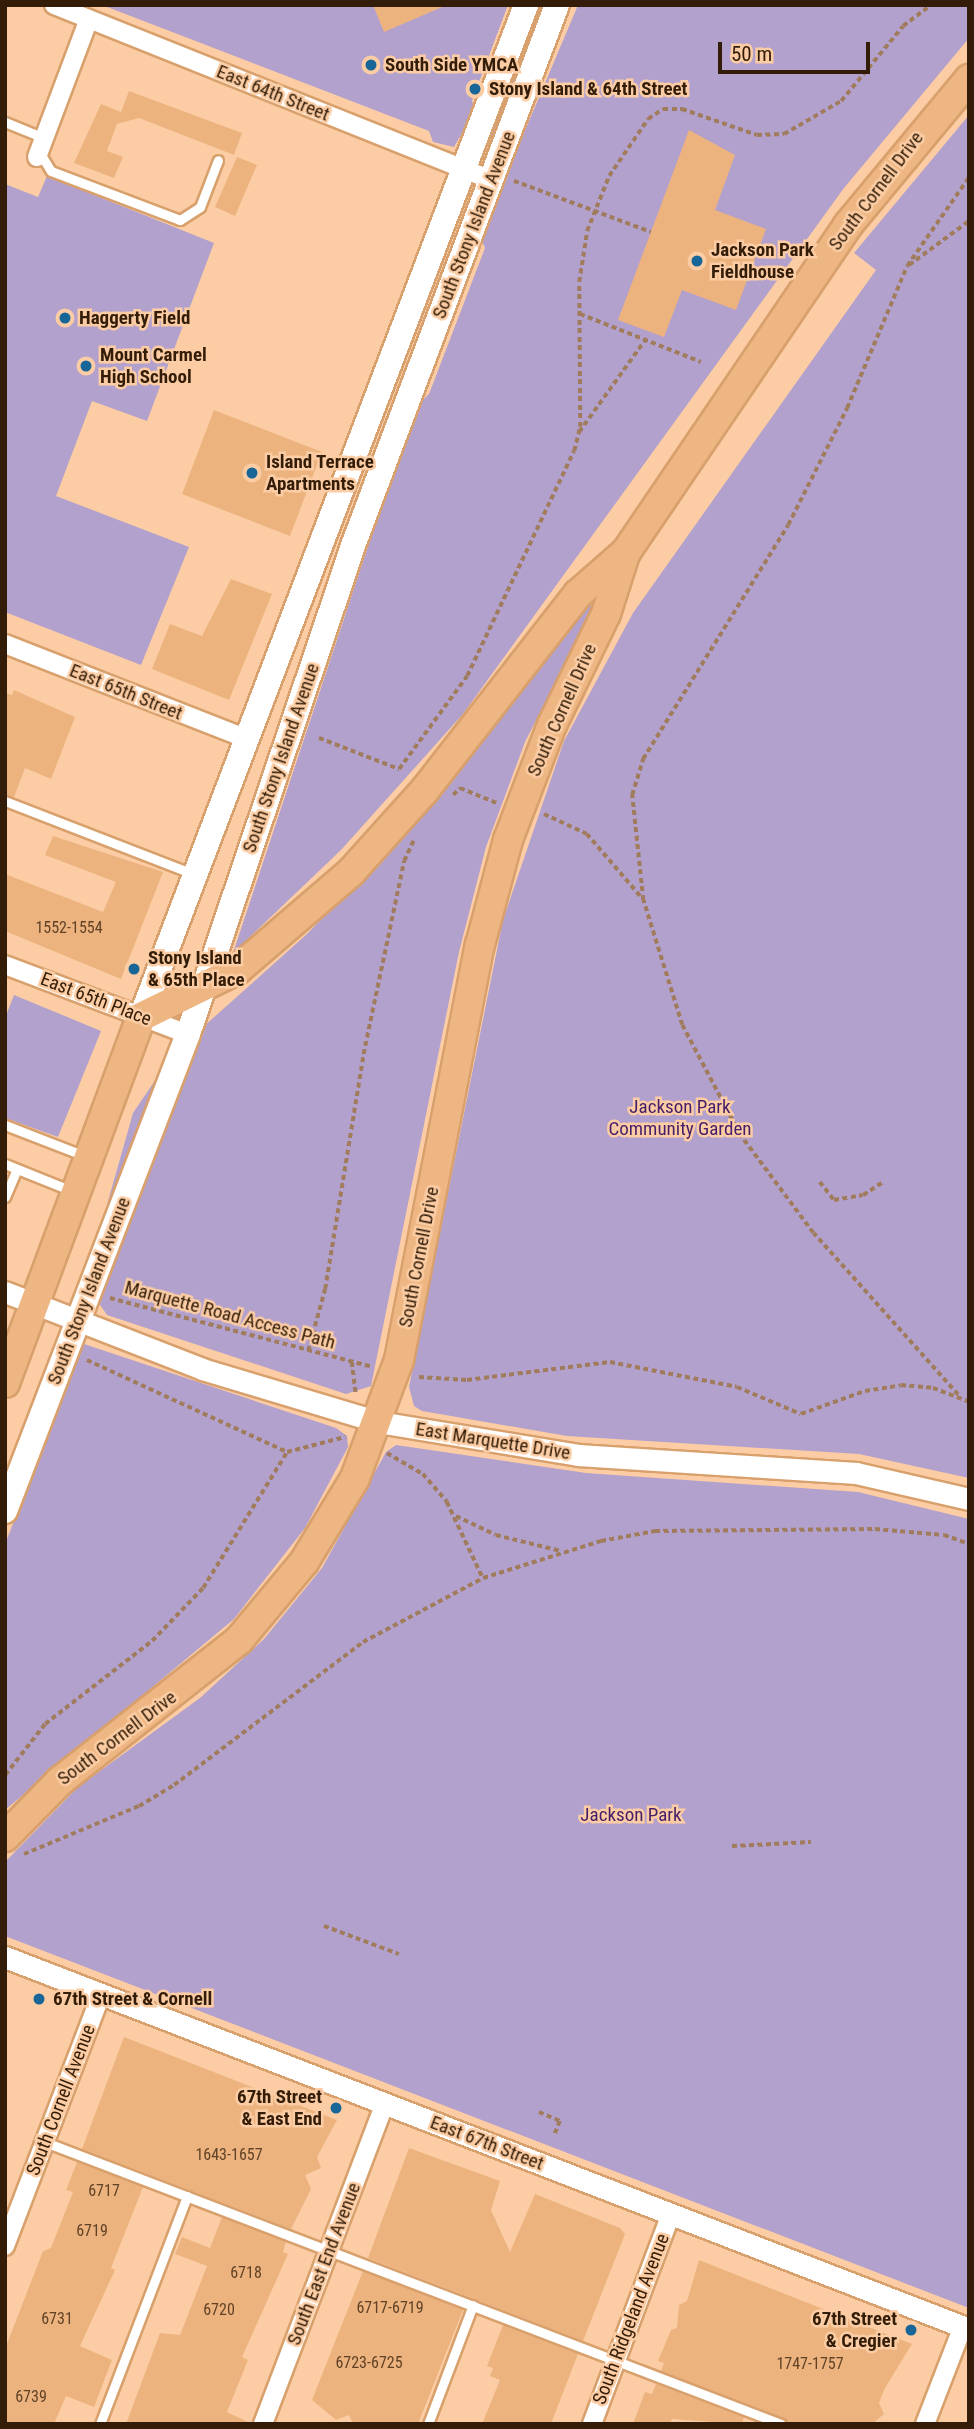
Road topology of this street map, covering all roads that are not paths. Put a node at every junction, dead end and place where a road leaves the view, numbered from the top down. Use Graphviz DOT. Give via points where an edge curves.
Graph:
graph roads {
  1 [pos="54,5"];
  2 [pos="526,5"];
  3 [pos="557,5"];
  4 [pos="91,12"];
  5 [pos="969,79"];
  6 [pos="5,122"];
  7 [pos="40,149"];
  8 [pos="218,160"];
  9 [pos="463,170"];
  10 [pos="503,181"];
  11 [pos="626,552"];
  12 [pos="5,644"];
  13 [pos="247,739"];
  14 [pos="5,801"];
  15 [pos="195,874"];
  16 [pos="5,965"];
  17 [pos="203,986"];
  18 [pos="141,1017"];
  19 [pos="188,1034"];
  20 [pos="5,1125"];
  21 [pos="89,1158"];
  22 [pos="5,1164"];
  23 [pos="17,1169"];
  24 [pos="76,1193"];
  25 [pos="5,1197"];
  26 [pos="5,1292"];
  27 [pos="35,1303"];
  28 [pos="76,1322"];
  29 [pos="7,1373"];
  30 [pos="379,1422"];
  31 [pos="969,1499"];
  32 [pos="5,1511"];
  33 [pos="14,1845"];
  34 [pos="5,1957"];
  35 [pos="101,1994"];
  36 [pos="385,2104"];
  37 [pos="45,2142"];
  38 [pos="187,2196"];
  39 [pos="671,2214"];
  40 [pos="5,2246"];
  41 [pos="329,2250"];
  42 [pos="473,2305"];
  43 [pos="966,2328"];
  44 [pos="615,2361"];
  45 [pos="759,2420"];
  46 [pos="100,2424"];
  47 [pos="263,2424"];
  48 [pos="428,2424"];
  49 [pos="592,2424"];
  50 [pos="781,2424"];
  51 [pos="925,2424"];
  1 -- 4 [label="street, East 64th Street"];
  2 -- 9 [label="main road, South Stony Island Avenue"];
  3 -- 10 [label="main road, South Stony Island Avenue"];
  4 -- 7 [label="street"];
  4 -- 9 [label="street, East 64th Street"];
  5 -- 11 [label="highway, South Cornell Drive" via="934,114 848,225"];
  6 -- 7 [label="lane"];
  7 -- 8 [label="lane" via="51,171 180,220 200,207"];
  9 -- 10 [label="street, East 64th Street"];
  9 -- 13 [label="main road, South Stony Island Avenue"];
  10 -- 17 [label="main road, South Stony Island Avenue" via="354,543"];
  11 -- 17 [label="highway, South Cornell Drive" via="578,594 424,791 351,872 237,970"];
  11 -- 30 [label="highway, South Cornell Drive" via="606,614 552,725 508,840 480,945 399,1360"];
  12 -- 13 [label="street, East 65th Street"];
  13 -- 15 [label="main road, South Stony Island Avenue"];
  14 -- 15 [label="lane"];
  15 -- 18 [label="main road, South Stony Island Avenue"];
  16 -- 18 [label="street, East 65th Place"];
  17 -- 18 [label="highway, South Cornell Drive"];
  17 -- 19 [label="main road, South Stony Island Avenue"];
  18 -- 19 [label="street, East 65th Place"];
  18 -- 21 [label="highway, South Stony Island Avenue"];
  19 -- 28 [label="main road, South Stony Island Avenue"];
  20 -- 21 [label="lane"];
  21 -- 24 [label="highway, South Stony Island Avenue"];
  22 -- 23 [label="lane"];
  23 -- 24 [label="lane"];
  23 -- 25 [label="lane"];
  24 -- 27 [label="highway, South Stony Island Avenue"];
  26 -- 27 [label="street, East Marquette Drive"];
  27 -- 28 [label="street, East Marquette Drive"];
  27 -- 29 [label="highway, South Stony Island Avenue"];
  28 -- 30 [label="street, East Marquette Drive" via="202,1369"];
  28 -- 32 [label="main road, South Stony Island Avenue"];
  30 -- 31 [label="street, East Marquette Drive" via="578,1455 856,1473"];
  30 -- 33 [label="highway, South Cornell Drive" via="345,1496 279,1595 210,1667 60,1781"];
  34 -- 35 [label="street, East 67th Street"];
  35 -- 36 [label="street, East 67th Street"];
  35 -- 37 [label="street, South Cornell Avenue"];
  36 -- 39 [label="street, East 67th Street"];
  36 -- 41 [label="street, South East End Avenue"];
  37 -- 38 [label="lane"];
  37 -- 40 [label="street, South Cornell Avenue"];
  38 -- 41 [label="lane"];
  38 -- 46 [label="lane"];
  39 -- 43 [label="street, East 67th Street"];
  39 -- 44 [label="street, South Ridgeland Avenue"];
  41 -- 42 [label="lane"];
  41 -- 47 [label="street, South East End Avenue"];
  42 -- 44 [label="lane"];
  42 -- 48 [label="lane"];
  43 -- 51 [label="street"];
  44 -- 45 [label="lane"];
  44 -- 49 [label="street, South Ridgeland Avenue"];
  45 -- 50 [label="lane"];
}
